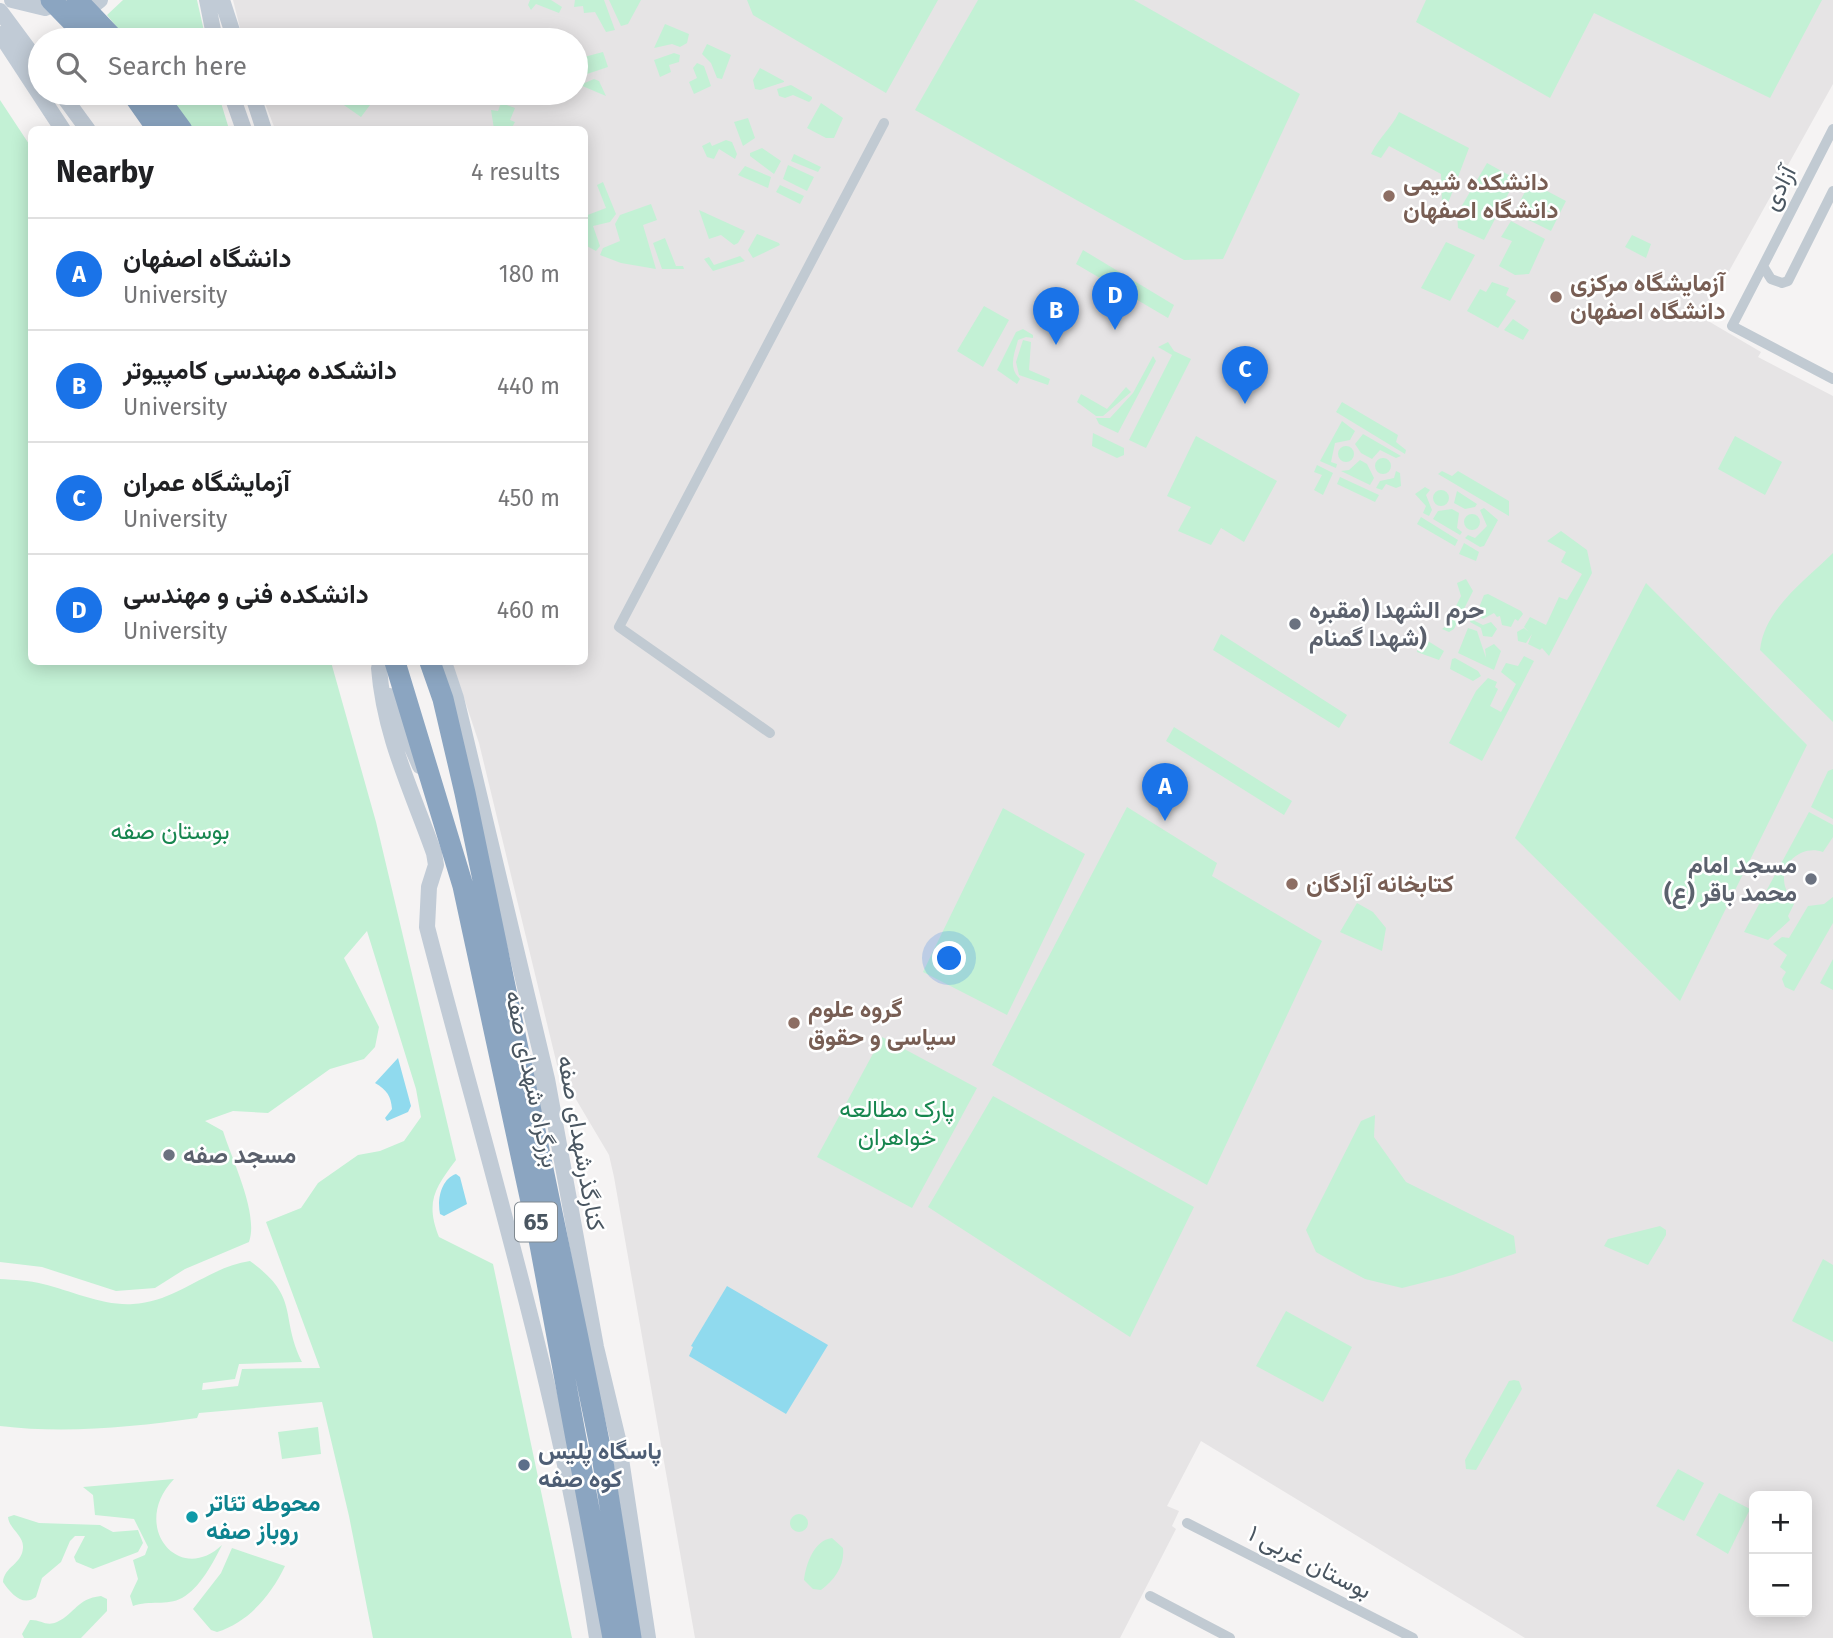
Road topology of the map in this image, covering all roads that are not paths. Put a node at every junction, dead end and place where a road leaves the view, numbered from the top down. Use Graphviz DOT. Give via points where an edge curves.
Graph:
graph roads {
  1 [pos="12,0"];
  2 [pos="51,0"];
  3 [pos="66,0"];
  4 [pos="77,0"];
  5 [pos="100,0"];
  6 [pos="207,0"];
  7 [pos="222,0"];
  8 [pos="0,11"];
  9 [pos="76,28"];
  10 [pos="78,28"];
  11 [pos="103,28"];
  12 [pos="213,28"];
  13 [pos="231,28"];
  14 [pos="0,34"];
  15 [pos="28,49"];
  16 [pos="28,76"];
  17 [pos="47,105"];
  18 [pos="71,105"];
  19 [pos="141,105"];
  20 [pos="164,105"];
  21 [pos="235,105"];
  22 [pos="256,105"];
  23 [pos="884,123"];
  24 [pos="61,126"];
  25 [pos="85,126"];
  26 [pos="156,126"];
  27 [pos="179,126"];
  28 [pos="243,126"];
  29 [pos="263,126"];
  30 [pos="1833,129"];
  31 [pos="1833,191"];
  32 [pos="1763,265"];
  33 [pos="1833,379"];
  34 [pos="383,665"];
  35 [pos="383,665"];
  36 [pos="431,665"];
  37 [pos="445,665"];
  38 [pos="769,733"];
  39 [pos="499,958"];
  40 [pos="565,1182"];
  41 [pos="1187,1523"];
  42 [pos="614,1530"];
  43 [pos="640,1577"];
  44 [pos="589,1583"];
  45 [pos="1150,1596"];
  46 [pos="1391,1627"];
  47 [pos="597,1638"];
  48 [pos="605,1638"];
  49 [pos="613,1638"];
  50 [pos="631,1638"];
  51 [pos="646,1638"];
  52 [pos="1230,1638"];
  53 [pos="1385,1638"];
  54 [pos="1413,1638"];
  1 -- 3 [label="main road" via="45,8"];
  2 -- 10 [label="highway"];
  4 -- 11 [label="highway"];
  5 -- 9 [label="main road"];
  6 -- 12 [label="main road"];
  7 -- 13 [label="main road"];
  8 -- 15 [label="main road"];
  14 -- 16 [label="main road"];
  17 -- 24 [label="main road"];
  18 -- 25 [label="main road"];
  19 -- 26 [label="highway"];
  20 -- 27 [label="highway"];
  21 -- 28 [label="main road"];
  22 -- 29 [label="main road"];
  23 -- 38 [label="street" via="619,627"];
  30 -- 32 [label="street, آزادی"];
  31 -- 32 [label="street, آزادی" via="1788,281 1771,279"];
  32 -- 33 [label="street, آزادی" via="1732,326"];
  34 -- 49 [label="highway, بزرگراه شهدای صفه / 65" via="442,809 463,886 536,1220"];
  35 -- 44 [label="main road" via="381,699 392,745 434,853 427,927 541,1364"];
  36 -- 39 [label="highway, بزرگراه شهدای صفه / 65" via="465,793"];
  37 -- 40 [label="main road, کنارگذرشهدای صفه" via="520,960"];
  39 -- 40 [label="main road"];
  39 -- 42 [label="highway, بزرگراه شهدای صفه / 65"];
  40 -- 42 [label="main road" via="607,1440"];
  40 -- 43 [label="main road, کنارگذرشهدای صفه" via="618,1438"];
  41 -- 46 [label="street, بوستان غربی ۱"];
  42 -- 50 [label="highway, بزرگراه شهدای صفه / 65"];
  43 -- 44 [label="main road" via="633,1590 616,1599 597,1595"];
  43 -- 51 [label="main road, کنارگذرشهدای صفه"];
  44 -- 47 [label="main road"];
  45 -- 52 [label="street"];
  46 -- 53 [label="street"];
  46 -- 54 [label="street, بوستان غربی ۱"];
  48 -- 51 [label="main road" via="627,1628"];
}
